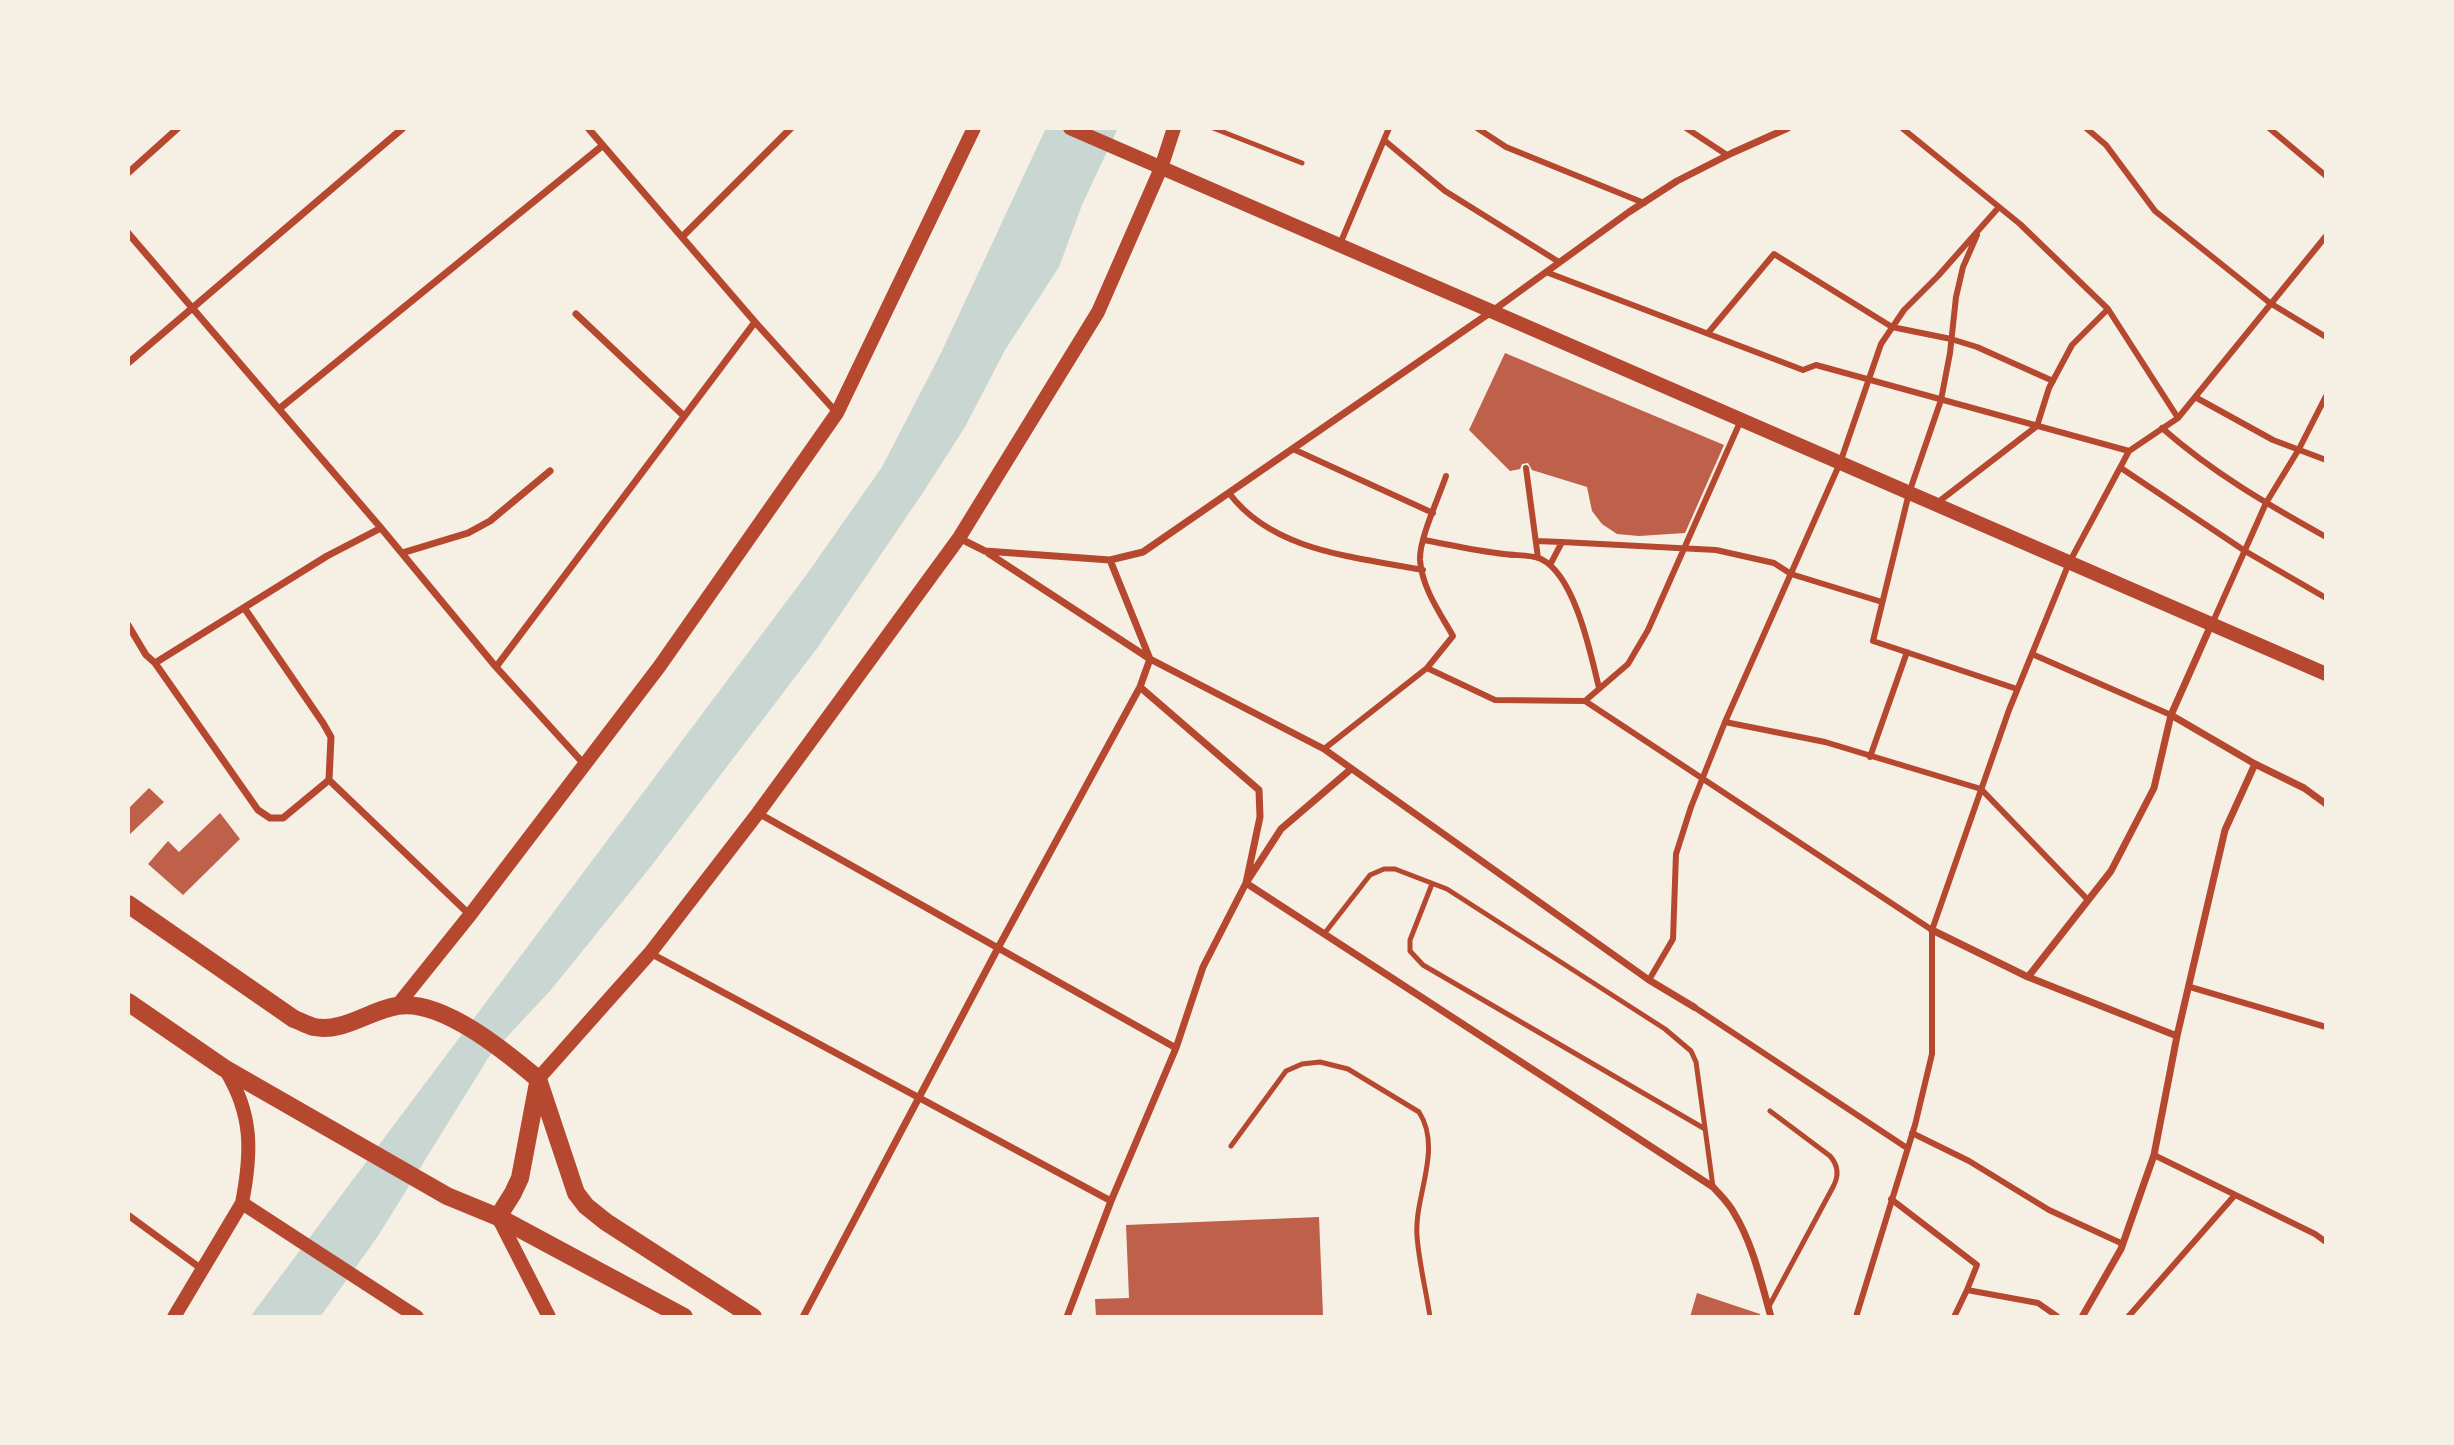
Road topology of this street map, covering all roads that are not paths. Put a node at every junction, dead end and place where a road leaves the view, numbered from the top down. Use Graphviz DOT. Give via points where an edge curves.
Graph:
graph roads {
  1 [pos="178,128"];
  2 [pos="403,128"];
  3 [pos="588,128"];
  4 [pos="791,128"];
  5 [pos="1070,128"];
  6 [pos="1174,128"];
  7 [pos="1213,128"];
  8 [pos="1389,128"];
  9 [pos="1477,128"];
  10 [pos="1686,128"];
  11 [pos="1788,128"];
  12 [pos="1902,128"];
  13 [pos="2086,128"];
  14 [pos="2269,128"];
  15 [pos="969,130"];
  16 [pos="1384,140"];
  17 [pos="602,146"];
  18 [pos="1727,155"];
  19 [pos="1302,163"];
  20 [pos="1161,168"];
  21 [pos="128,173"];
  22 [pos="2326,176"];
  23 [pos="1644,203"];
  24 [pos="1999,207"];
  25 [pos="1979,230"];
  26 [pos="128,233"];
  27 [pos="683,236"];
  28 [pos="2326,236"];
  29 [pos="1339,246"];
  30 [pos="1559,262"];
  31 [pos="1546,272"];
  32 [pos="2270,303"];
  33 [pos="192,308"];
  34 [pos="2108,309"];
  35 [pos="1491,312"];
  36 [pos="576,314"];
  37 [pos="755,322"];
  38 [pos="1892,327"];
  39 [pos="1708,333"];
  40 [pos="2326,337"];
  41 [pos="1951,339"];
  42 [pos="128,362"];
  43 [pos="1868,380"];
  44 [pos="2053,381"];
  45 [pos="2326,396"];
  46 [pos="2195,397"];
  47 [pos="1941,400"];
  48 [pos="279,409"];
  49 [pos="836,413"];
  50 [pos="684,416"];
  51 [pos="2178,418"];
  52 [pos="1741,420"];
  53 [pos="2037,426"];
  54 [pos="2162,428"];
  55 [pos="1293,449"];
  56 [pos="2299,449"];
  57 [pos="2129,451"];
  58 [pos="2326,460"];
  59 [pos="1840,463"];
  60 [pos="1526,468"];
  61 [pos="2121,468"];
  62 [pos="550,471"];
  63 [pos="1446,476"];
  64 [pos="1229,493"];
  65 [pos="1909,493"];
  66 [pos="2266,503"];
  67 [pos="1936,505"];
  68 [pos="1433,513"];
  69 [pos="381,528"];
  70 [pos="2326,537"];
  71 [pos="959,538"];
  72 [pos="1424,540"];
  73 [pos="1536,541"];
  74 [pos="1562,542"];
  75 [pos="1683,549"];
  76 [pos="985,551"];
  77 [pos="2245,551"];
  78 [pos="402,553"];
  79 [pos="1538,558"];
  80 [pos="1110,561"];
  81 [pos="2069,563"];
  82 [pos="1550,565"];
  83 [pos="1423,570"];
  84 [pos="1791,574"];
  85 [pos="2326,598"];
  86 [pos="1882,602"];
  87 [pos="245,609"];
  88 [pos="2212,624"];
  89 [pos="128,625"];
  90 [pos="1907,652"];
  91 [pos="2032,654"];
  92 [pos="1150,659"];
  93 [pos="156,663"];
  94 [pos="496,667"];
  95 [pos="1427,668"];
  96 [pos="2326,674"];
  97 [pos="1140,687"];
  98 [pos="1599,688"];
  99 [pos="2017,689"];
  100 [pos="1585,701"];
  101 [pos="2171,715"];
  102 [pos="1725,722"];
  103 [pos="1324,749"];
  104 [pos="1870,757"];
  105 [pos="584,764"];
  106 [pos="2255,764"];
  107 [pos="1350,769"];
  108 [pos="1702,779"];
  109 [pos="329,780"];
  110 [pos="1981,789"];
  111 [pos="2326,804"];
  112 [pos="758,813"];
  113 [pos="1245,883"];
  114 [pos="1432,884"];
  115 [pos="2088,900"];
  116 [pos="128,904"];
  117 [pos="470,915"];
  118 [pos="1932,930"];
  119 [pos="1324,934"];
  120 [pos="998,948"];
  121 [pos="650,953"];
  122 [pos="2028,977"];
  123 [pos="1649,980"];
  124 [pos="2190,987"];
  125 [pos="128,1002"];
  126 [pos="397,1006"];
  127 [pos="1695,1007"];
  128 [pos="2326,1027"];
  129 [pos="2177,1036"];
  130 [pos="1176,1048"];
  131 [pos="224,1068"];
  132 [pos="538,1079"];
  133 [pos="919,1098"];
  134 [pos="1770,1111"];
  135 [pos="1705,1129"];
  136 [pos="1912,1133"];
  137 [pos="1231,1146"];
  138 [pos="1907,1148"];
  139 [pos="2154,1155"];
  140 [pos="1713,1187"];
  141 [pos="2235,1195"];
  142 [pos="1891,1199"];
  143 [pos="1111,1201"];
  144 [pos="242,1203"];
  145 [pos="128,1215"];
  146 [pos="498,1217"];
  147 [pos="2326,1242"];
  148 [pos="2123,1244"];
  149 [pos="203,1270"];
  150 [pos="1967,1290"];
  151 [pos="1768,1308"];
  152 [pos="174,1317"];
  153 [pos="417,1317"];
  154 [pos="549,1317"];
  155 [pos="684,1317"];
  156 [pos="753,1317"];
  157 [pos="803,1317"];
  158 [pos="1067,1317"];
  159 [pos="1430,1317"];
  160 [pos="1771,1317"];
  161 [pos="1856,1317"];
  162 [pos="1954,1317"];
  163 [pos="2058,1317"];
  164 [pos="2082,1317"];
  165 [pos="2128,1317"];
  1 -- 21 [label="street"];
  2 -- 33 [label="street"];
  3 -- 17 [label="street"];
  4 -- 27 [label="street"];
  5 -- 20 [label="main road"];
  6 -- 20 [label="main road"];
  7 -- 19 [label="lane"];
  8 -- 16 [label="street"];
  9 -- 23 [label="street" via="1506,147"];
  10 -- 18 [label="street"];
  11 -- 18 [label="street"];
  12 -- 24 [label="street"];
  13 -- 32 [label="street" via="2106,145 2155,211"];
  14 -- 22 [label="street"];
  15 -- 49 [label="main road"];
  16 -- 29 [label="street"];
  16 -- 30 [label="street" via="1445,191"];
  17 -- 27 [label="street"];
  17 -- 48 [label="street"];
  18 -- 23 [label="street"];
  20 -- 29 [label="main road"];
  20 -- 71 [label="main road" via="1098,312"];
  23 -- 30 [label="street"];
  24 -- 25 [label="street"];
  24 -- 34 [label="street"];
  25 -- 38 [label="street"];
  25 -- 41 [label="street" via="1963,267"];
  26 -- 33 [label="street"];
  27 -- 37 [label="street"];
  28 -- 32 [label="street"];
  29 -- 35 [label="main road"];
  30 -- 31 [label="street"];
  31 -- 35 [label="street"];
  31 -- 39 [label="street"];
  32 -- 40 [label="street"];
  32 -- 46 [label="street"];
  33 -- 42 [label="street"];
  33 -- 48 [label="street"];
  34 -- 44 [label="street" via="2072,345"];
  34 -- 51 [label="street"];
  35 -- 52 [label="main road"];
  35 -- 55 [label="street"];
  36 -- 50 [label="street"];
  37 -- 49 [label="street"];
  37 -- 50 [label="street"];
  38 -- 39 [label="street" via="1773,254"];
  38 -- 41 [label="street"];
  38 -- 43 [label="street"];
  39 -- 43 [label="street" via="1803,370 1816,365"];
  41 -- 44 [label="street"];
  41 -- 47 [label="street"];
  43 -- 47 [label="street"];
  43 -- 59 [label="street"];
  44 -- 53 [label="street"];
  45 -- 56 [label="street"];
  46 -- 51 [label="street"];
  46 -- 56 [label="street" via="2273,440"];
  47 -- 53 [label="street"];
  47 -- 65 [label="street"];
  48 -- 69 [label="street"];
  49 -- 105 [label="main road" via="659,667"];
  50 -- 94 [label="street"];
  51 -- 54 [label="street"];
  52 -- 59 [label="main road"];
  52 -- 75 [label="street"];
  53 -- 57 [label="street"];
  53 -- 67 [label="street"];
  54 -- 57 [label="street"];
  54 -- 66 [label="street" via="2194,456"];
  55 -- 64 [label="street"];
  55 -- 68 [label="street"];
  56 -- 58 [label="street"];
  56 -- 66 [label="street"];
  57 -- 61 [label="street"];
  59 -- 65 [label="main road"];
  59 -- 84 [label="street"];
  60 -- 73 [label="street"];
  61 -- 77 [label="street"];
  61 -- 81 [label="street"];
  62 -- 78 [label="street" via="491,520 468,533"];
  63 -- 68 [label="street"];
  64 -- 80 [label="street" via="1143,552"];
  64 -- 83 [label="street" via="1280,536 1315,548"];
  65 -- 67 [label="main road"];
  65 -- 86 [label="street"];
  66 -- 70 [label="street"];
  66 -- 77 [label="street"];
  67 -- 81 [label="main road"];
  68 -- 72 [label="street"];
  69 -- 78 [label="street"];
  69 -- 87 [label="street" via="327,556"];
  71 -- 76 [label="street"];
  71 -- 112 [label="main road"];
  72 -- 79 [label="street"];
  72 -- 83 [label="street"];
  73 -- 74 [label="street"];
  73 -- 79 [label="street"];
  74 -- 75 [label="street"];
  74 -- 82 [label="street"];
  75 -- 84 [label="street" via="1745,556 1774,563"];
  75 -- 98 [label="street" via="1628,664"];
  76 -- 80 [label="street"];
  76 -- 92 [label="street"];
  77 -- 85 [label="street"];
  77 -- 88 [label="street"];
  78 -- 94 [label="street"];
  79 -- 82 [label="street"];
  80 -- 92 [label="street"];
  81 -- 88 [label="main road"];
  81 -- 91 [label="street"];
  82 -- 98 [label="street" via="1572,598"];
  83 -- 95 [label="street" via="1429,595 1453,636"];
  84 -- 86 [label="street"];
  84 -- 102 [label="street"];
  86 -- 90 [label="street" via="1873,641"];
  87 -- 93 [label="street"];
  87 -- 109 [label="street" via="331,737"];
  88 -- 96 [label="main road"];
  88 -- 101 [label="street"];
  89 -- 93 [label="street"];
  90 -- 99 [label="street"];
  90 -- 104 [label="street"];
  91 -- 99 [label="street"];
  91 -- 101 [label="street"];
  92 -- 97 [label="street"];
  92 -- 103 [label="street"];
  93 -- 109 [label="street" via="258,810 270,818 283,818"];
  94 -- 105 [label="street"];
  95 -- 100 [label="street" via="1496,700"];
  95 -- 103 [label="street"];
  97 -- 113 [label="street" via="1259,790 1259,817"];
  97 -- 120 [label="street"];
  98 -- 100 [label="street"];
  99 -- 110 [label="street"];
  100 -- 108 [label="street"];
  101 -- 106 [label="street"];
  101 -- 115 [label="street" via="2154,788 2111,871"];
  102 -- 104 [label="street" via="1825,742"];
  102 -- 108 [label="street"];
  103 -- 107 [label="street"];
  104 -- 110 [label="street"];
  105 -- 117 [label="main road"];
  106 -- 111 [label="street"];
  106 -- 124 [label="street" via="2225,830"];
  107 -- 113 [label="street" via="1281,829"];
  107 -- 123 [label="street"];
  108 -- 118 [label="street"];
  108 -- 123 [label="street" via="1676,854 1673,939"];
  109 -- 117 [label="street"];
  110 -- 115 [label="street"];
  110 -- 118 [label="street"];
  112 -- 120 [label="street"];
  112 -- 121 [label="main road"];
  113 -- 119 [label="street"];
  113 -- 130 [label="street" via="1203,967"];
  114 -- 119 [label="lane" via="1395,869 1376,871"];
  114 -- 135 [label="lane" via="1447,889 1681,1041 1696,1062"];
  114 -- 135 [label="lane" via="1410,940 1410,951 1423,965"];
  115 -- 122 [label="street"];
  116 -- 126 [label="main road" via="294,1019 315,1027 338,1026"];
  117 -- 126 [label="main road"];
  118 -- 122 [label="street"];
  118 -- 136 [label="street" via="1932,1054"];
  119 -- 140 [label="street"];
  120 -- 130 [label="street"];
  120 -- 133 [label="street"];
  121 -- 132 [label="main road"];
  121 -- 133 [label="street"];
  122 -- 129 [label="street"];
  123 -- 127 [label="street"];
  124 -- 128 [label="street"];
  124 -- 129 [label="street"];
  125 -- 131 [label="main road"];
  126 -- 132 [label="main road" via="439,1010"];
  127 -- 138 [label="street"];
  129 -- 139 [label="street"];
  130 -- 143 [label="street"];
  131 -- 144 [label="main road" via="239,1095 249,1145"];
  131 -- 146 [label="main road" via="447,1196"];
  132 -- 146 [label="main road" via="520,1178"];
  132 -- 156 [label="main road" via="571,1183 586,1206"];
  133 -- 143 [label="street"];
  133 -- 157 [label="street"];
  134 -- 151 [label="lane" via="1830,1156 1837,1174"];
  135 -- 140 [label="lane"];
  136 -- 138 [label="street"];
  136 -- 148 [label="street" via="1969,1161 2049,1210"];
  137 -- 159 [label="lane" via="1286,1072 1302,1063 1348,1069 1419,1112 1427,1124 1428,1155 1417,1234"];
  138 -- 142 [label="street"];
  139 -- 141 [label="street"];
  139 -- 148 [label="street"];
  140 -- 151 [label="street" via="1745,1235"];
  141 -- 147 [label="street"];
  141 -- 165 [label="street"];
  142 -- 150 [label="street" via="1977,1265"];
  142 -- 161 [label="street"];
  143 -- 158 [label="street"];
  144 -- 149 [label="main road"];
  144 -- 153 [label="main road"];
  145 -- 149 [label="street"];
  146 -- 154 [label="main road"];
  146 -- 155 [label="main road"];
  148 -- 164 [label="street"];
  149 -- 152 [label="main road"];
  150 -- 162 [label="street"];
  150 -- 163 [label="street" via="2038,1303"];
  151 -- 160 [label="street"];
}
